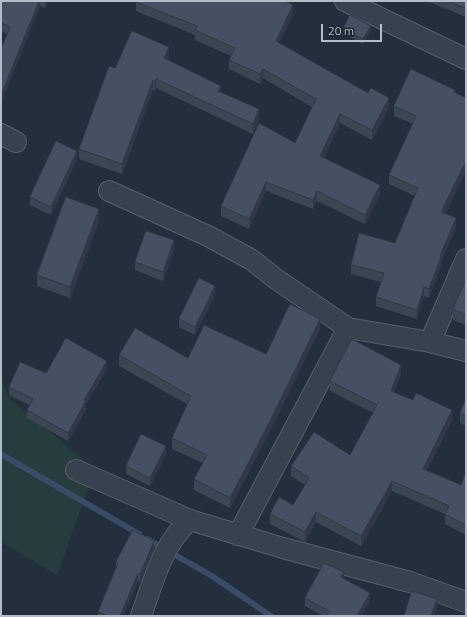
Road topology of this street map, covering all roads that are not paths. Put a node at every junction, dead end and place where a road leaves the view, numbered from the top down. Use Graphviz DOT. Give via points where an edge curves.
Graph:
graph roads {
  1 [pos="345,1"];
  2 [pos="466,59"];
  3 [pos="109,191"];
  4 [pos="466,259"];
  5 [pos="348,328"];
  6 [pos="430,342"];
  7 [pos="466,351"];
  8 [pos="76,470"];
  9 [pos="185,524"];
  10 [pos="238,535"];
  11 [pos="466,602"];
  12 [pos="141,616"];
  1 -- 2 [label="street"];
  3 -- 5 [label="street" via="208,236 252,260"];
  4 -- 6 [label="street"];
  5 -- 6 [label="street"];
  5 -- 10 [label="street"];
  6 -- 7 [label="street"];
  8 -- 9 [label="street"];
  9 -- 10 [label="street"];
  9 -- 12 [label="street" via="165,551"];
  10 -- 11 [label="street" via="410,582"];
}
